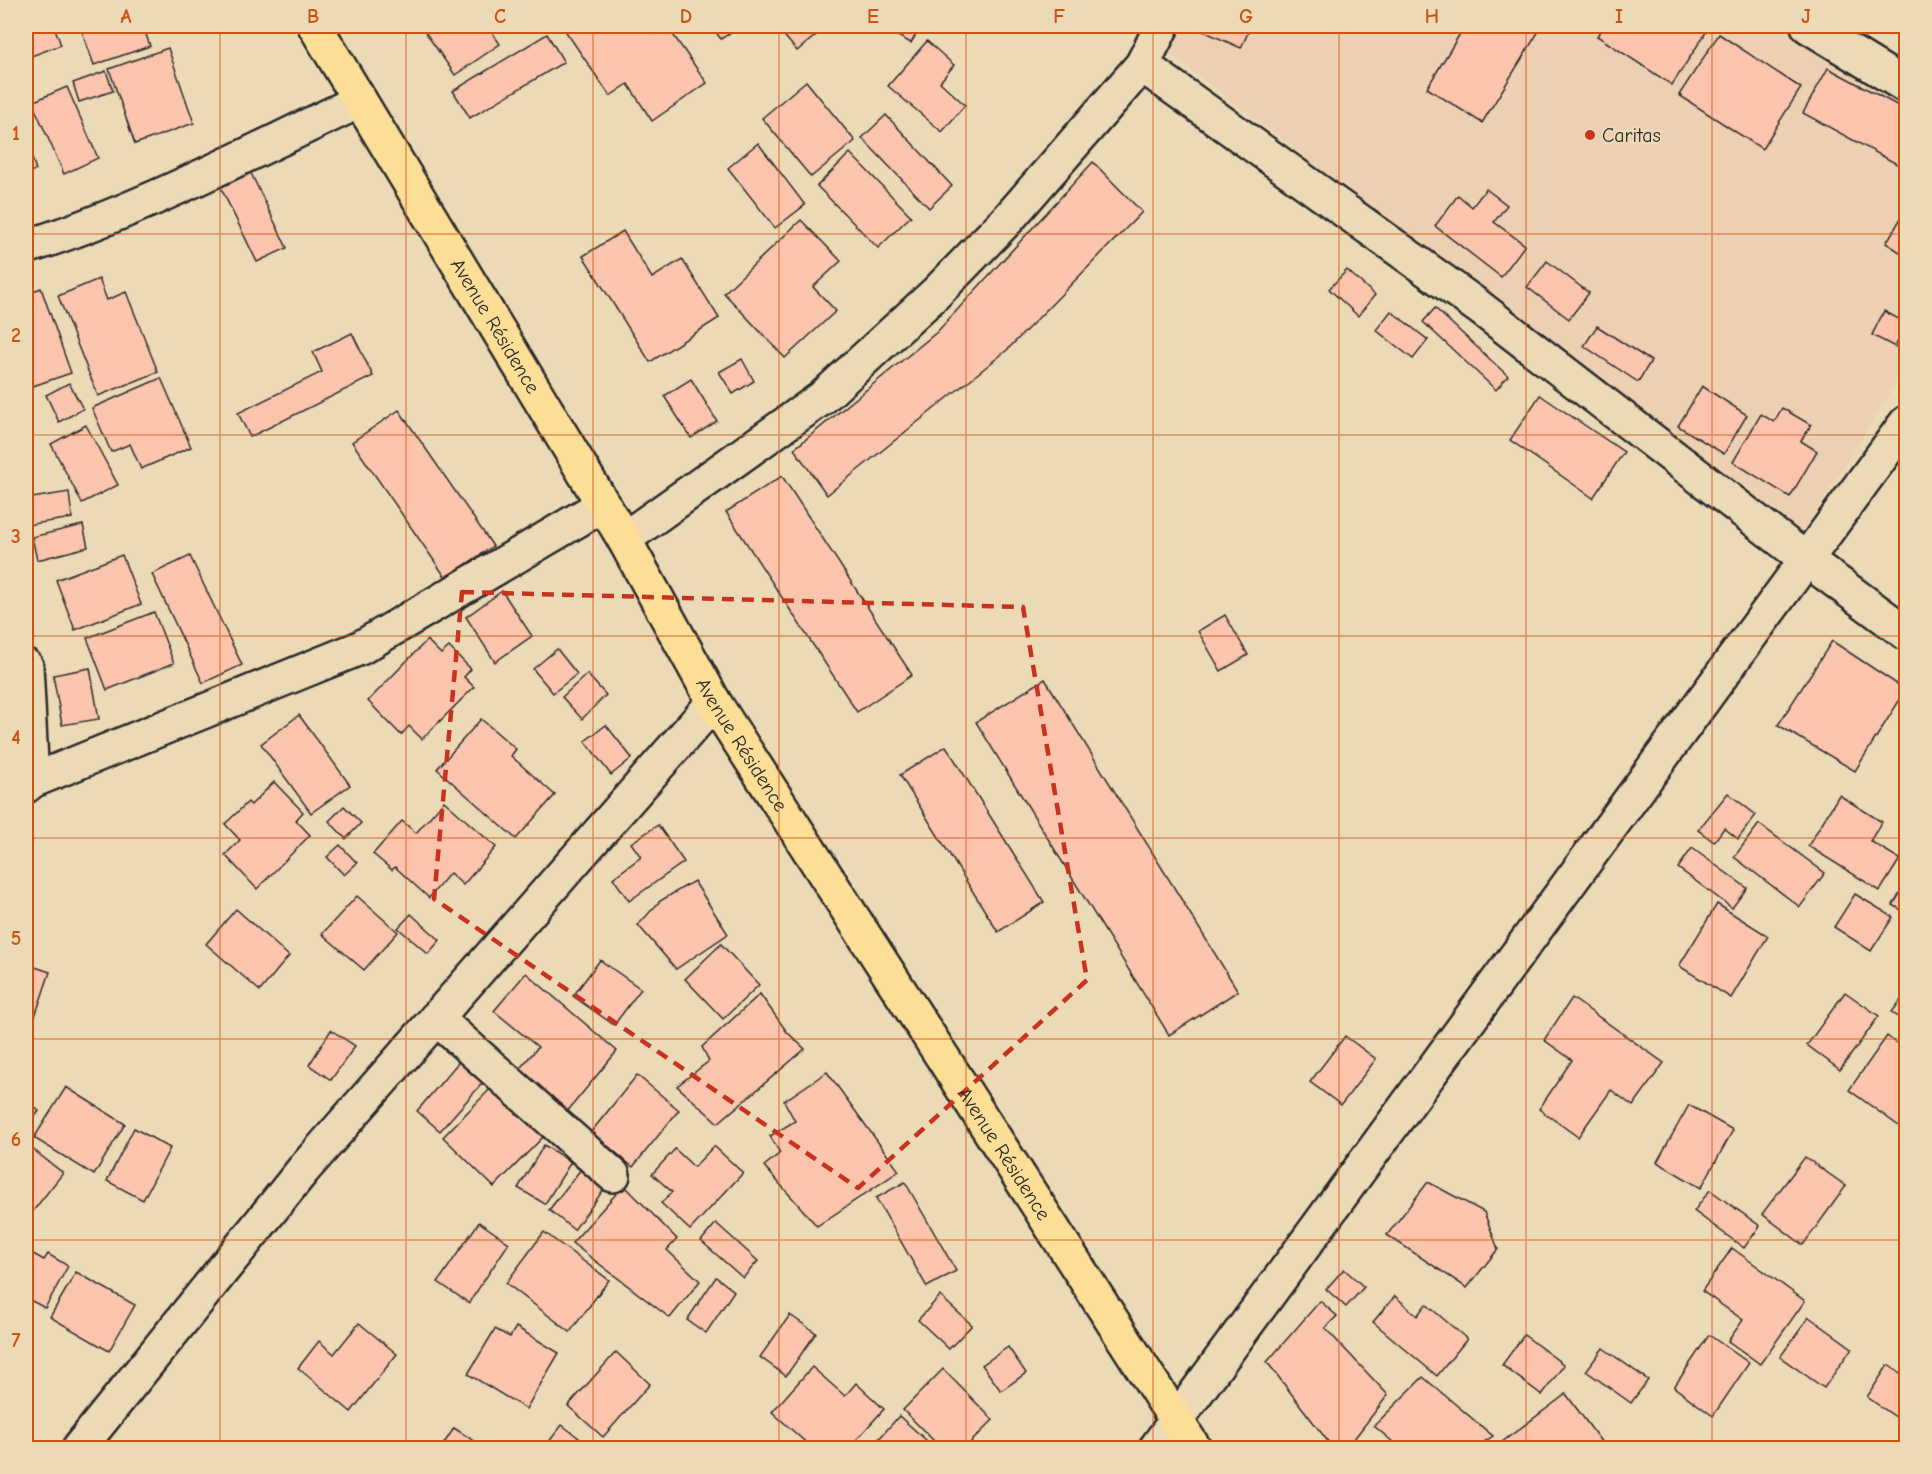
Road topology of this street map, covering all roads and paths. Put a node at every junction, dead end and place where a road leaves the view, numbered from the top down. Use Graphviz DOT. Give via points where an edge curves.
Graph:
graph roads {
  1 [pos="315,26"];
  2 [pos="1162,26"];
  3 [pos="1808,26"];
  4 [pos="1142,65"];
  5 [pos="1906,86"];
  6 [pos="360,101"];
  7 [pos="26,247"];
  8 [pos="1906,423"];
  9 [pos="603,505"];
  10 [pos="624,539"];
  11 [pos="1807,560"];
  12 [pos="1906,633"];
  13 [pos="26,666"];
  14 [pos="714,702"];
  15 [pos="28,784"];
  16 [pos="436,1018"];
  17 [pos="614,1175"];
  18 [pos="1177,1421"];
  19 [pos="79,1449"];
  20 [pos="1156,1449"];
  21 [pos="1194,1449"];
  1 -- 6 [label="main road, Avenue Résidence"];
  2 -- 4 [label="street"];
  3 -- 5 [label="street"];
  4 -- 10 [label="street" via="1009,218 928,301 822,398"];
  4 -- 11 [label="street" via="1479,307"];
  6 -- 7 [label="street" via="154,197 65,235"];
  6 -- 9 [label="main road, Avenue Résidence"];
  8 -- 11 [label="street"];
  9 -- 10 [label="main road, Avenue Résidence"];
  9 -- 15 [label="street" via="360,648"];
  10 -- 14 [label="main road, Avenue Résidence"];
  11 -- 12 [label="street"];
  11 -- 18 [label="street"];
  13 -- 15 [label="street"];
  14 -- 16 [label="street"];
  14 -- 18 [label="main road, Avenue Résidence"];
  16 -- 17 [label="street"];
  16 -- 19 [label="street" via="303,1170"];
  18 -- 20 [label="street"];
  18 -- 21 [label="main road, Avenue Résidence"];
}
